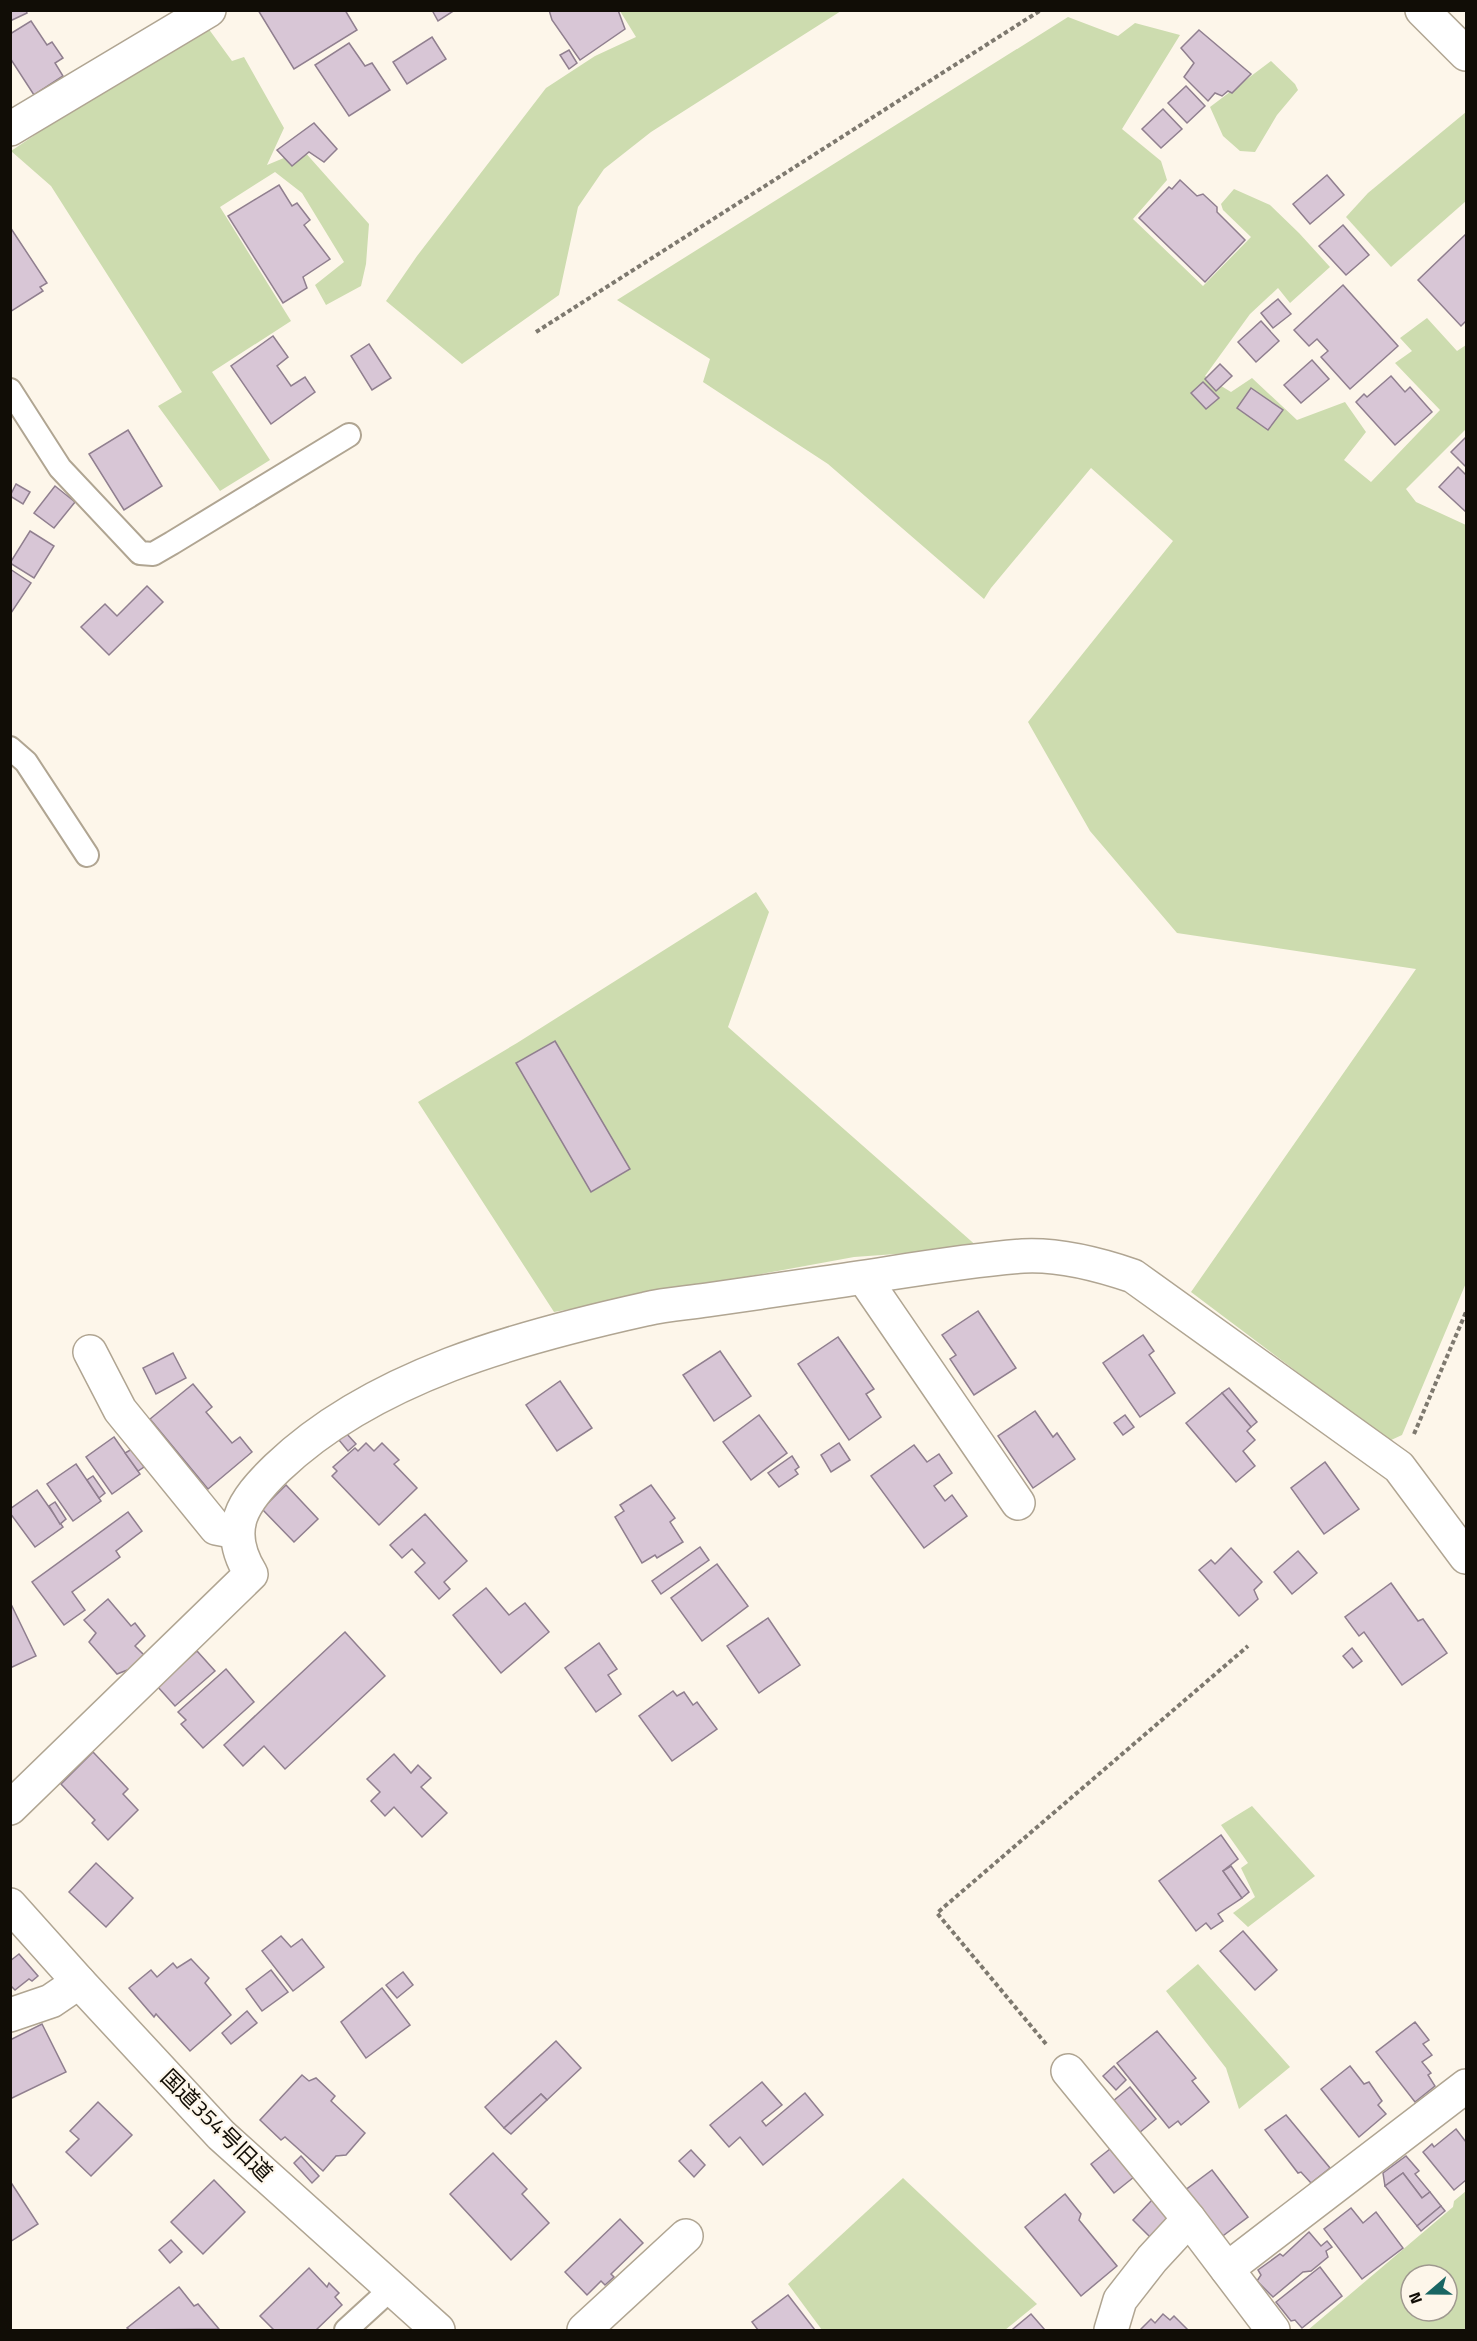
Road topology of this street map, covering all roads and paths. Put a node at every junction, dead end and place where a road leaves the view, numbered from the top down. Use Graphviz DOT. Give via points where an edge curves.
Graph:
graph roads {
  1 [pos="208,10"];
  2 [pos="1041,10"];
  3 [pos="1422,10"];
  4 [pos="1467,54"];
  5 [pos="10,129"];
  6 [pos="536,332"];
  7 [pos="10,390"];
  8 [pos="349,435"];
  9 [pos="10,748"];
  10 [pos="87,855"];
  11 [pos="864,1278"];
  12 [pos="1467,1312"];
  13 [pos="90,1353"];
  14 [pos="1399,1467"];
  15 [pos="1018,1503"];
  16 [pos="237,1532"];
  17 [pos="1467,1557"];
  18 [pos="1248,1646"];
  19 [pos="10,1808"];
  20 [pos="10,1905"];
  21 [pos="78,1982"];
  22 [pos="10,2014"];
  23 [pos="1068,2071"];
  24 [pos="1467,2086"];
  25 [pos="1189,2219"];
  26 [pos="686,2236"];
  27 [pos="1227,2269"];
  28 [pos="392,2288"];
  29 [pos="345,2331"];
  30 [pos="438,2331"];
  31 [pos="584,2331"];
  32 [pos="1111,2331"];
  33 [pos="1273,2331"];
  1 -- 5 [label="street"];
  2 -- 6 [label="path"];
  3 -- 4 [label="street"];
  7 -- 8 [label="lane" via="60,468 140,553 153,554"];
  9 -- 10 [label="lane" via="26,762"];
  11 -- 14 [label="street" via="1025,1256 1093,1263 1133,1276"];
  11 -- 15 [label="street"];
  11 -- 16 [label="street" via="648,1308 518,1342 426,1374 336,1422 295,1451 243,1507"];
  12 -- 14 [label="path"];
  13 -- 16 [label="street" via="120,1410 216,1527"];
  14 -- 17 [label="street"];
  16 -- 19 [label="street" via="243,1562 251,1574"];
  18 -- 23 [label="path" via="937,1913"];
  20 -- 21 [label="street, 国道354号旧道"];
  21 -- 22 [label="street" via="51,2001"];
  21 -- 28 [label="street, 国道354号旧道" via="222,2135"];
  23 -- 25 [label="street"];
  24 -- 27 [label="street"];
  25 -- 27 [label="street"];
  25 -- 32 [label="street" via="1120,2300"];
  26 -- 31 [label="street"];
  27 -- 33 [label="street"];
  28 -- 29 [label="lane"];
  28 -- 30 [label="street, 国道354号旧道"];
}
